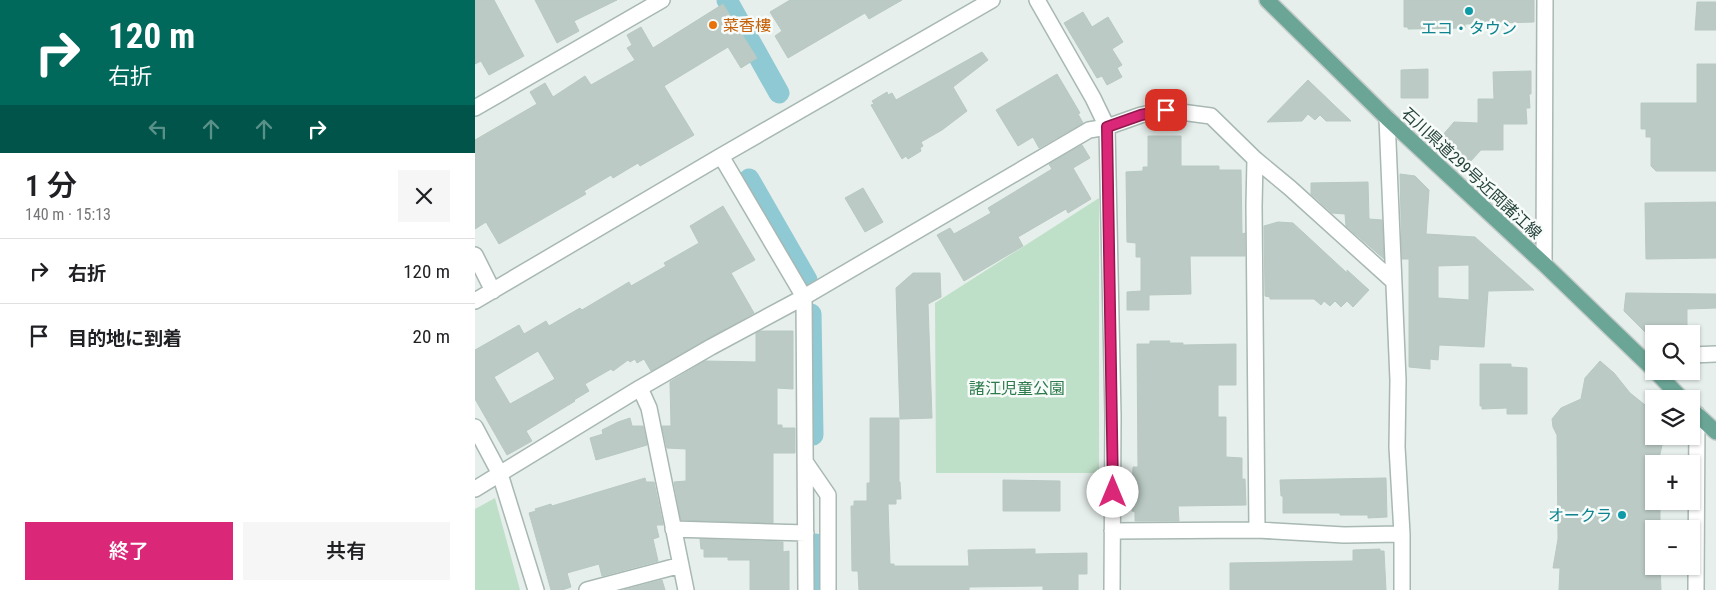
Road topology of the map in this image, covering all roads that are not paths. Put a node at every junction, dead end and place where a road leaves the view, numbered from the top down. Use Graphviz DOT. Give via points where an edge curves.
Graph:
graph roads {
  1 [pos="663,0"];
  2 [pos="992,0"];
  3 [pos="1037,0"];
  4 [pos="1267,0"];
  5 [pos="1545,0"];
  6 [pos="475,108"];
  7 [pos="1387,118"];
  8 [pos="1107,127"];
  9 [pos="721,156"];
  10 [pos="1255,159"];
  11 [pos="475,255"];
  12 [pos="1544,264"];
  13 [pos="1393,281"];
  14 [pos="493,290"];
  15 [pos="804,297"];
  16 [pos="475,301"];
  17 [pos="1645,354"];
  18 [pos="1716,354"];
  19 [pos="1700,355"];
  20 [pos="1663,380"];
  21 [pos="640,388"];
  22 [pos="1673,390"];
  23 [pos="1700,417"];
  24 [pos="475,427"];
  25 [pos="1716,432"];
  26 [pos="1694,445"];
  27 [pos="806,463"];
  28 [pos="500,474"];
  29 [pos="475,489"];
  30 [pos="673,529"];
  31 [pos="1257,530"];
  32 [pos="1112,531"];
  33 [pos="806,533"];
  34 [pos="1401,534"];
  35 [pos="681,565"];
  36 [pos="536,590"];
  37 [pos="587,590"];
  38 [pos="686,590"];
  39 [pos="806,590"];
  40 [pos="828,590"];
  41 [pos="1112,590"];
  42 [pos="1402,590"];
  43 [pos="1696,590"];
  1 -- 6 [label="street"];
  2 -- 9 [label="street"];
  3 -- 8 [label="street"];
  4 -- 7 [label="main road, 石川県道299号近岡諸江線"];
  5 -- 12 [label="street"];
  7 -- 12 [label="main road, 石川県道299号近岡諸江線"];
  7 -- 13 [label="street"];
  8 -- 10 [label="street" via="1166,110 1211,116"];
  8 -- 15 [label="street" via="1089,130"];
  8 -- 32 [label="street"];
  9 -- 14 [label="street"];
  9 -- 15 [label="street"];
  10 -- 13 [label="street"];
  10 -- 31 [label="street"];
  11 -- 14 [label="street"];
  12 -- 17 [label="main road, 石川県道299号近岡諸江線"];
  13 -- 34 [label="street"];
  14 -- 16 [label="street"];
  15 -- 21 [label="street"];
  15 -- 27 [label="street"];
  18 -- 19 [label="street"];
  20 -- 22 [label="main road, 石川県道299号近岡諸江線"];
  21 -- 28 [label="street"];
  21 -- 30 [label="street" via="649,408"];
  23 -- 25 [label="main road"];
  24 -- 28 [label="street"];
  26 -- 43 [label="street"];
  27 -- 33 [label="street"];
  27 -- 40 [label="street" via="828,495"];
  28 -- 29 [label="street"];
  28 -- 36 [label="street"];
  30 -- 33 [label="street"];
  30 -- 35 [label="street"];
  31 -- 32 [label="street"];
  31 -- 34 [label="street" via="1344,535"];
  32 -- 41 [label="street"];
  33 -- 39 [label="street"];
  34 -- 42 [label="street"];
  35 -- 37 [label="street"];
  35 -- 38 [label="street"];
}
